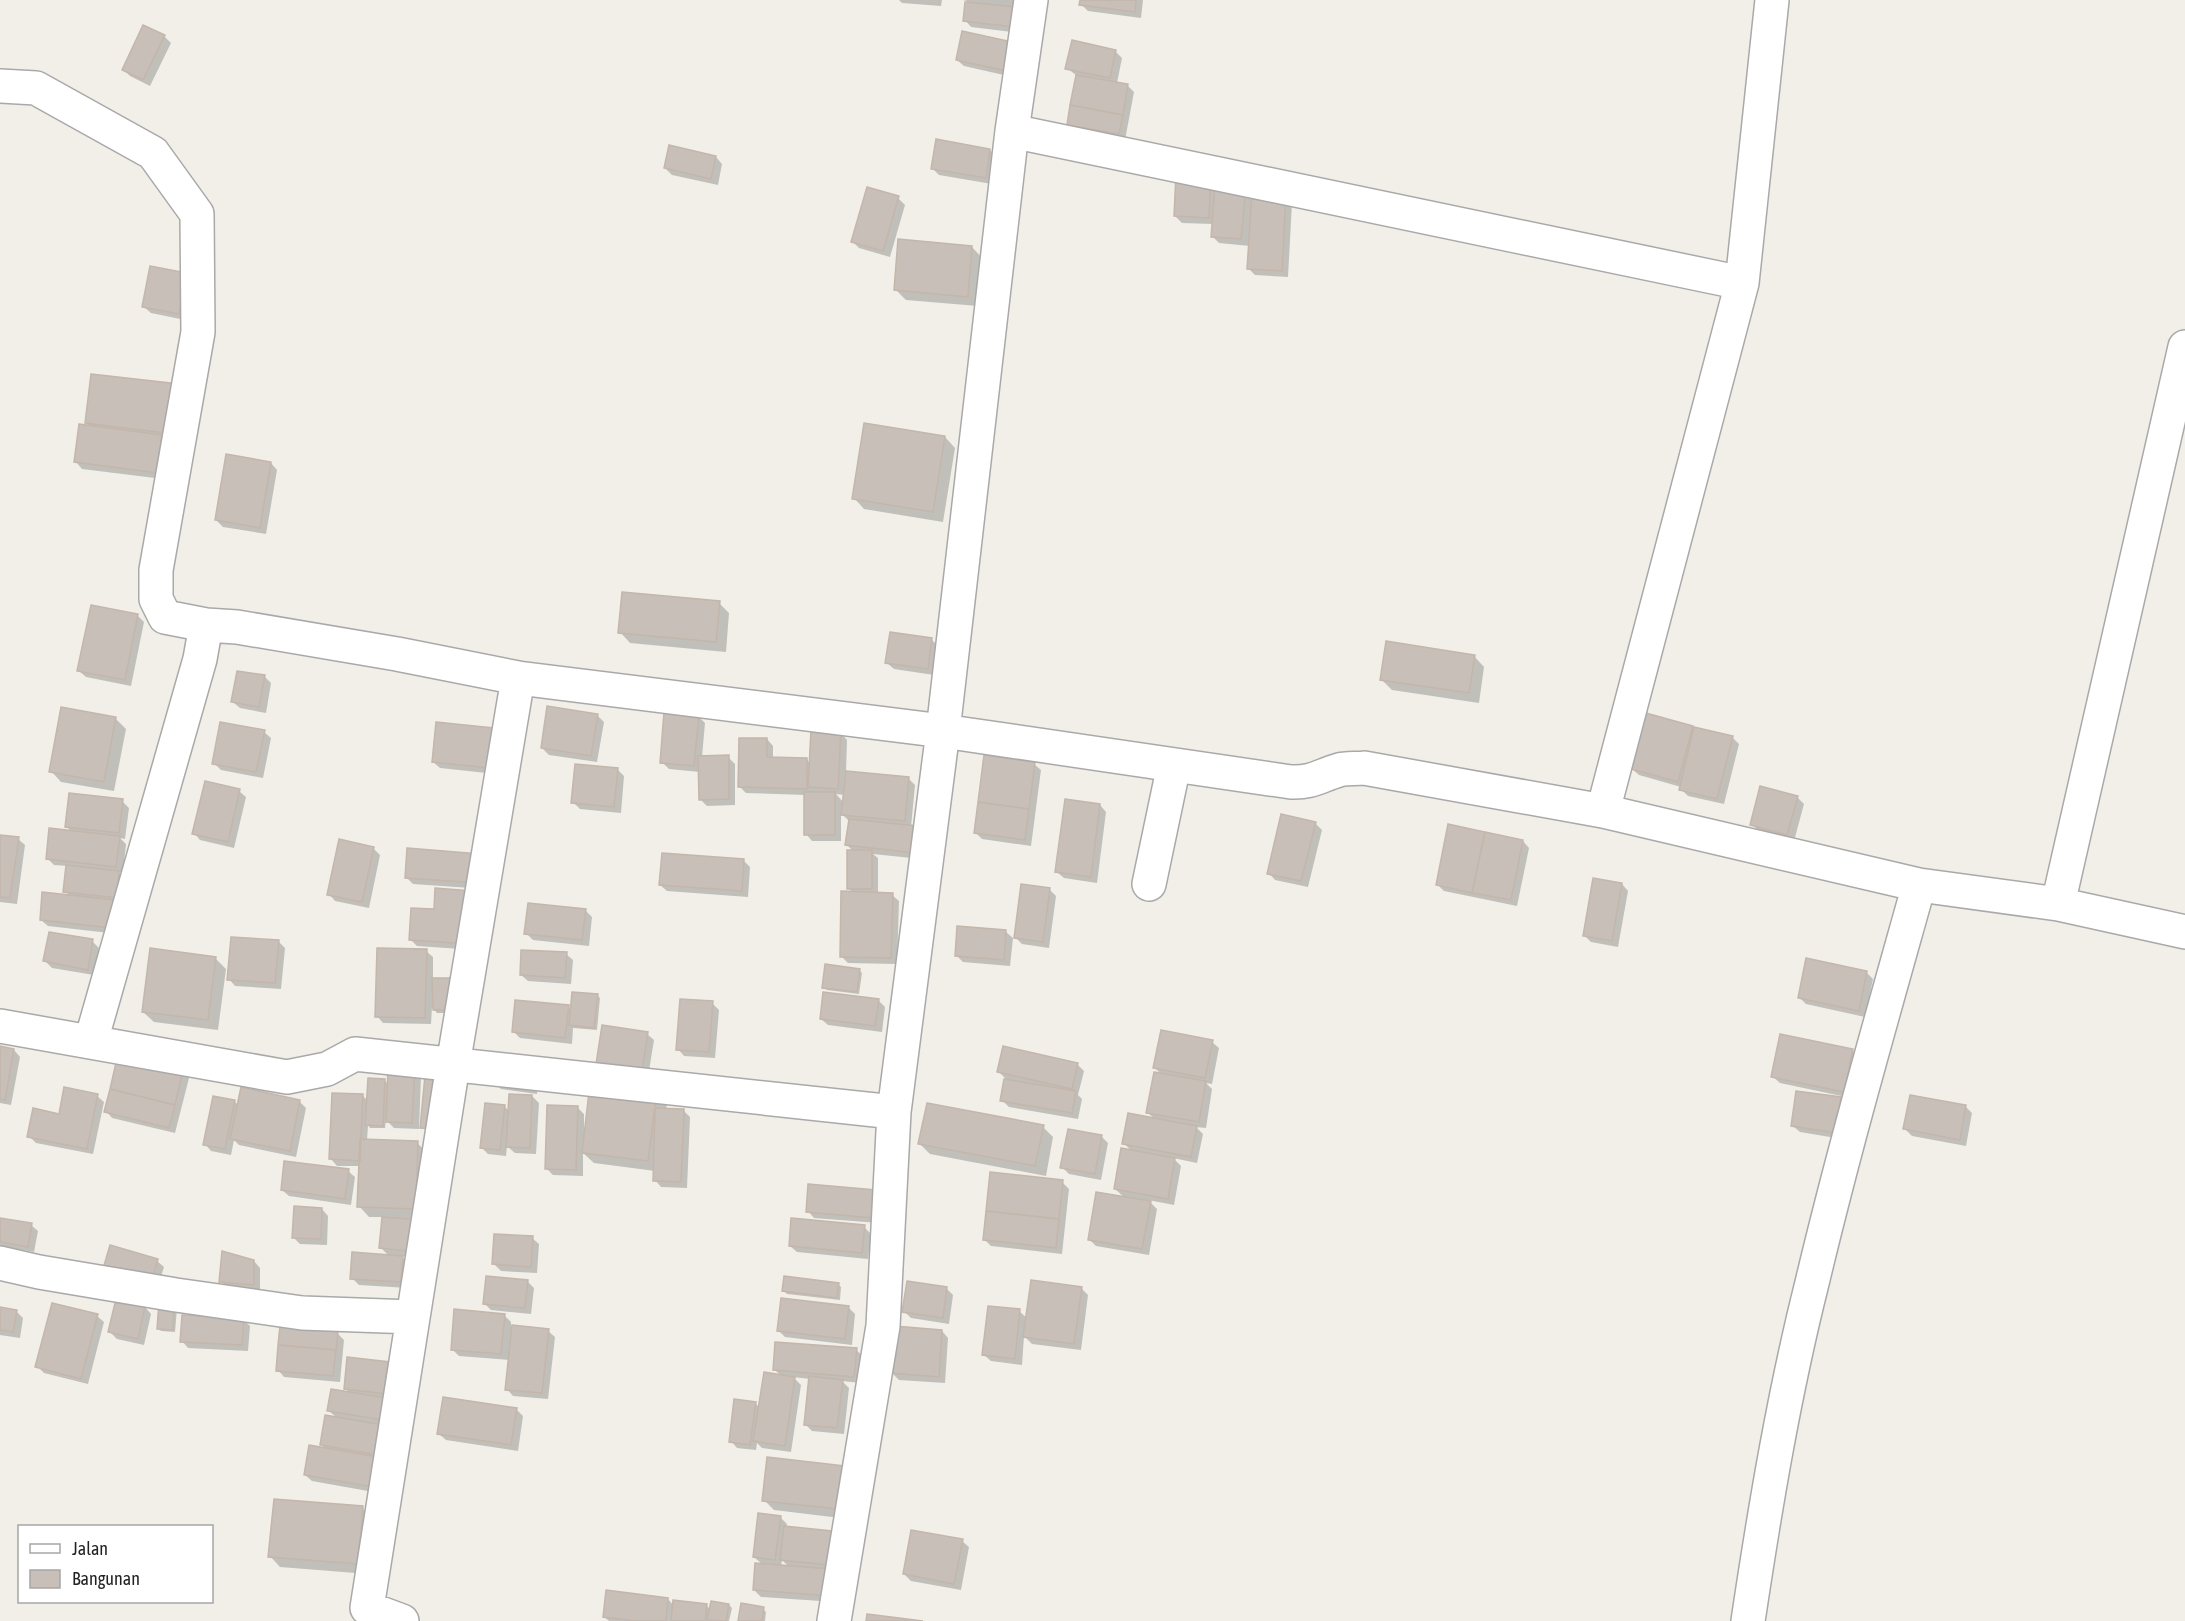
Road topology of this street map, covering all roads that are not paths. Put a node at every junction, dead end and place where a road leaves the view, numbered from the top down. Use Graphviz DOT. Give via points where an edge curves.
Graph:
graph roads {
  1 [pos="1031,0"];
  2 [pos="1772,0"];
  3 [pos="0,86"];
  4 [pos="1012,131"];
  5 [pos="1742,283"];
  6 [pos="2185,347"];
  7 [pos="206,625"];
  8 [pos="518,678"];
  9 [pos="943,731"];
  10 [pos="1174,765"];
  11 [pos="1603,811"];
  12 [pos="1149,884"];
  13 [pos="1919,885"];
  14 [pos="2058,904"];
  15 [pos="2185,932"];
  16 [pos="0,1026"];
  17 [pos="91,1041"];
  18 [pos="453,1065"];
  19 [pos="894,1112"];
  20 [pos="0,1263"];
  21 [pos="413,1317"];
  22 [pos="365,1615"];
  23 [pos="402,1621"];
  24 [pos="834,1621"];
  25 [pos="1748,1621"];
  1 -- 4 [label="street"];
  2 -- 5 [label="street"];
  3 -- 7 [label="street" via="36,88 153,153 197,214 198,332 156,570 156,599 165,617"];
  4 -- 5 [label="street"];
  4 -- 9 [label="street"];
  5 -- 11 [label="street"];
  6 -- 14 [label="street"];
  7 -- 8 [label="street" via="397,654"];
  7 -- 17 [label="street" via="200,659"];
  8 -- 9 [label="street"];
  8 -- 18 [label="street"];
  9 -- 10 [label="street"];
  9 -- 19 [label="street"];
  10 -- 11 [label="street" via="1291,782 1364,768"];
  10 -- 12 [label="street"];
  11 -- 13 [label="street"];
  13 -- 14 [label="street"];
  13 -- 25 [label="street" via="1811,1285 1774,1462"];
  14 -- 15 [label="street"];
  16 -- 17 [label="street"];
  17 -- 18 [label="street" via="287,1077 327,1069 355,1054"];
  18 -- 19 [label="street"];
  18 -- 21 [label="street"];
  19 -- 24 [label="street" via="883,1326"];
  20 -- 21 [label="street" via="302,1313"];
  21 -- 22 [label="street"];
  22 -- 23 [label="street"];
}
